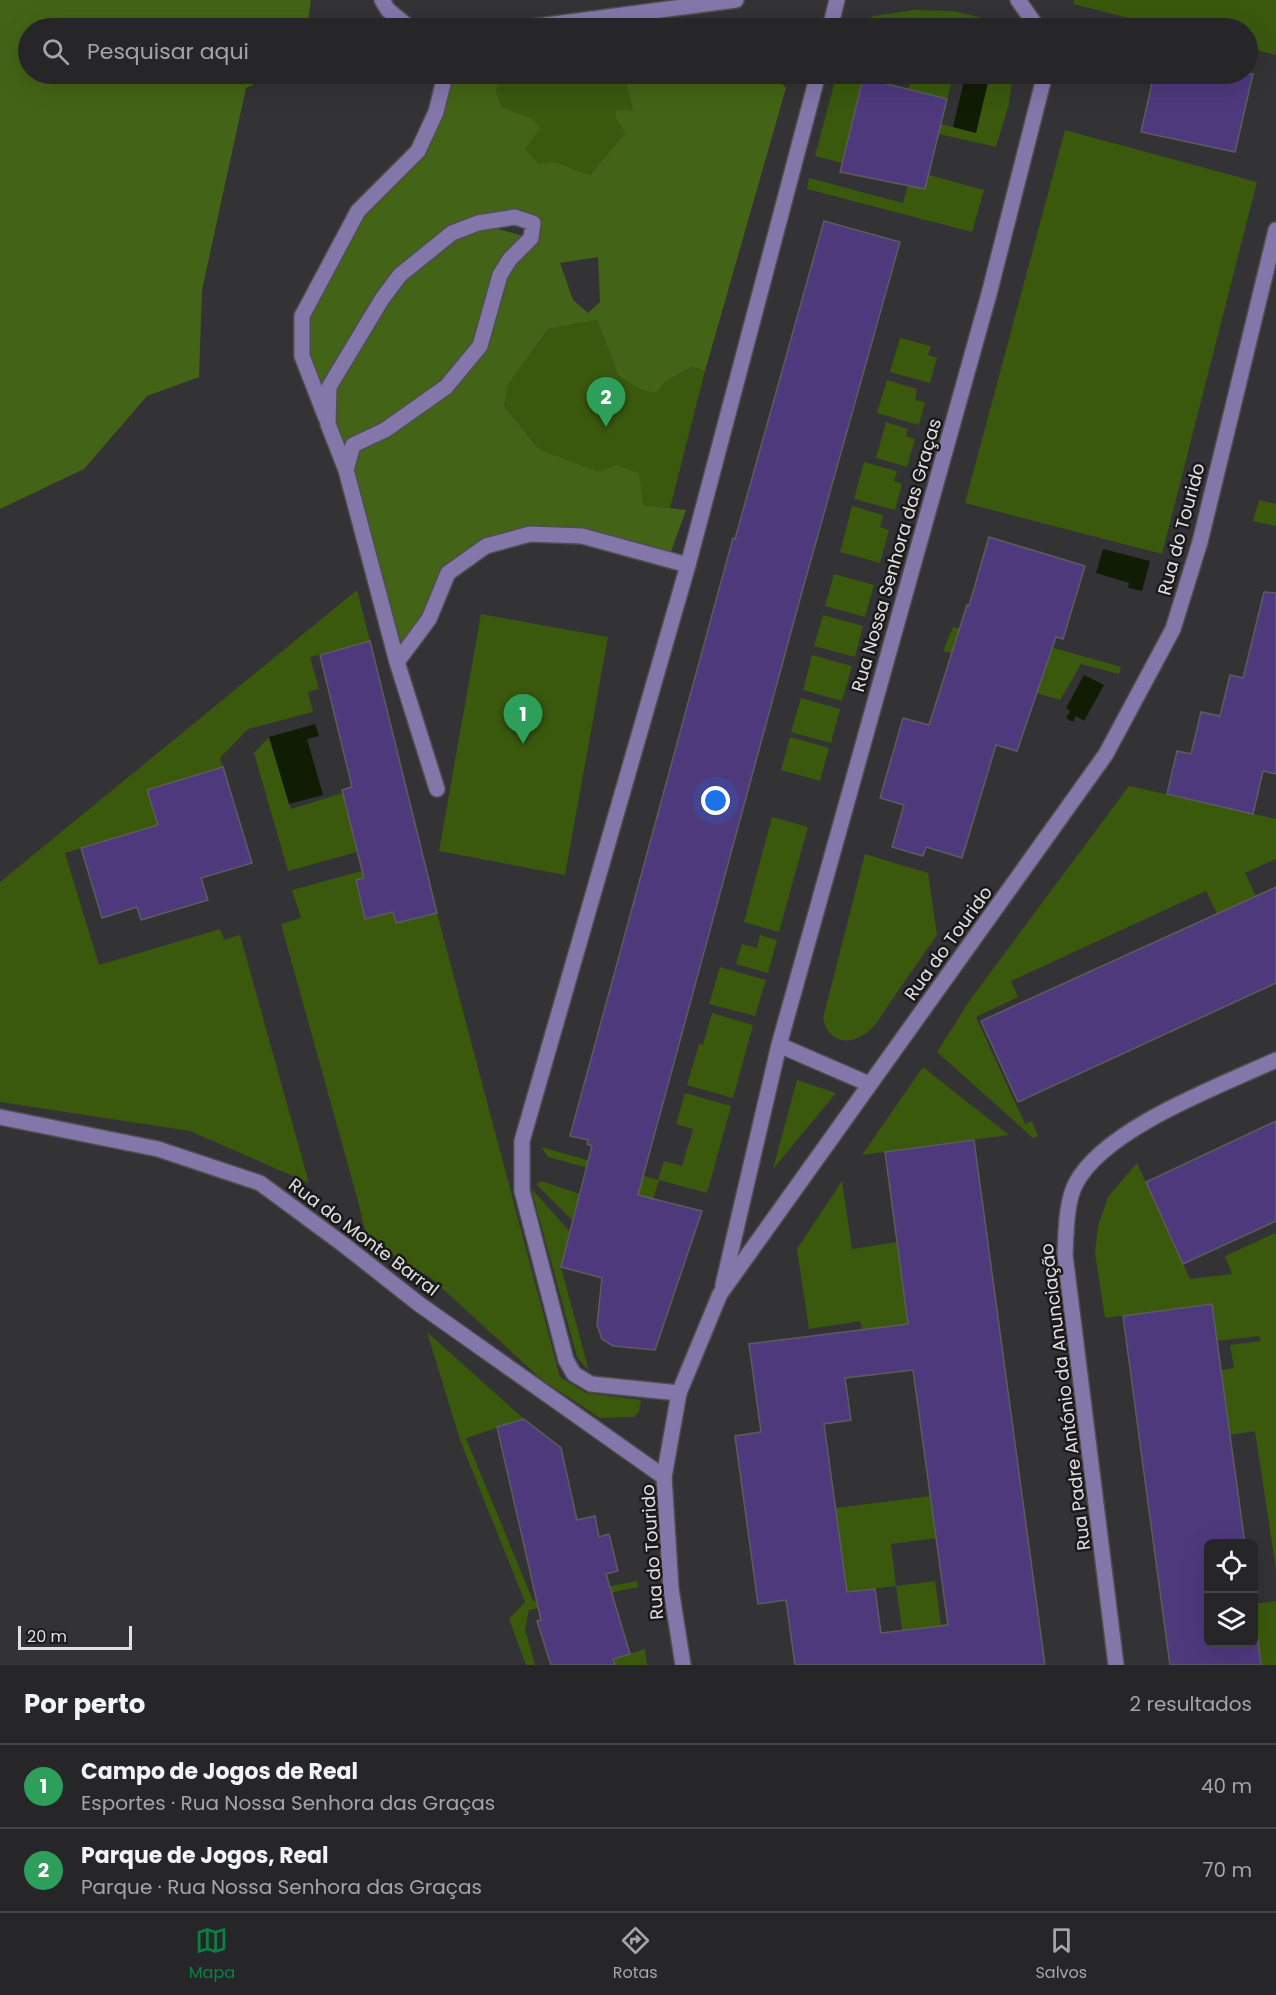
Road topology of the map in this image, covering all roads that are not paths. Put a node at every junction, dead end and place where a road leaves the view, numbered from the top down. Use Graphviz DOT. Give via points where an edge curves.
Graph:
graph roads {
  1 [pos="382,0"];
  2 [pos="736,0"];
  3 [pos="837,0"];
  4 [pos="1018,0"];
  5 [pos="398,18"];
  6 [pos="600,18"];
  7 [pos="832,18"];
  8 [pos="1031,18"];
  9 [pos="443,84"];
  10 [pos="815,84"];
  11 [pos="1042,84"];
  12 [pos="1276,230"];
  13 [pos="328,424"];
  14 [pos="346,470"];
  15 [pos="688,565"];
  16 [pos="397,662"];
  17 [pos="437,789"];
  18 [pos="779,1045"];
  19 [pos="1276,1060"];
  20 [pos="869,1084"];
  21 [pos="0,1117"];
  22 [pos="720,1294"];
  23 [pos="679,1393"];
  24 [pos="664,1477"];
  25 [pos="683,1665"];
  26 [pos="1116,1665"];
  1 -- 5 [label="street"];
  2 -- 6 [label="street"];
  3 -- 7 [label="street"];
  4 -- 8 [label="street"];
  9 -- 13 [label="street" via="418,151 358,211 302,316 303,356"];
  10 -- 15 [label="street"];
  11 -- 18 [label="street, Rua Nossa Senhora das Graças" via="989,294"];
  12 -- 20 [label="street, Rua do Tourido" via="1200,542 1173,629 1106,754"];
  13 -- 14 [label="street"];
  13 -- 14 [label="street" via="329,387 400,275 452,233 478,223 516,217 532,224 531,238 500,275 480,346 446,387 385,430 353,445"];
  14 -- 16 [label="street"];
  15 -- 16 [label="street" via="582,536 530,534 486,546 448,573 429,619"];
  15 -- 23 [label="street" via="522,1141 522,1191 566,1360 574,1374 591,1384"];
  16 -- 17 [label="street"];
  18 -- 20 [label="street"];
  18 -- 22 [label="street, Rua Nossa Senhora das Graças"];
  19 -- 26 [label="street, Rua Padre António da Anunciação" via="1144,1122 1099,1154 1075,1183 1066,1220 1065,1255"];
  20 -- 22 [label="street, Rua do Tourido"];
  21 -- 24 [label="street, Rua do Monte Barral" via="158,1149 260,1183 420,1305"];
  22 -- 23 [label="street, Rua do Tourido"];
  23 -- 24 [label="street, Rua do Tourido"];
  24 -- 25 [label="street, Rua do Tourido" via="670,1589"];
}
